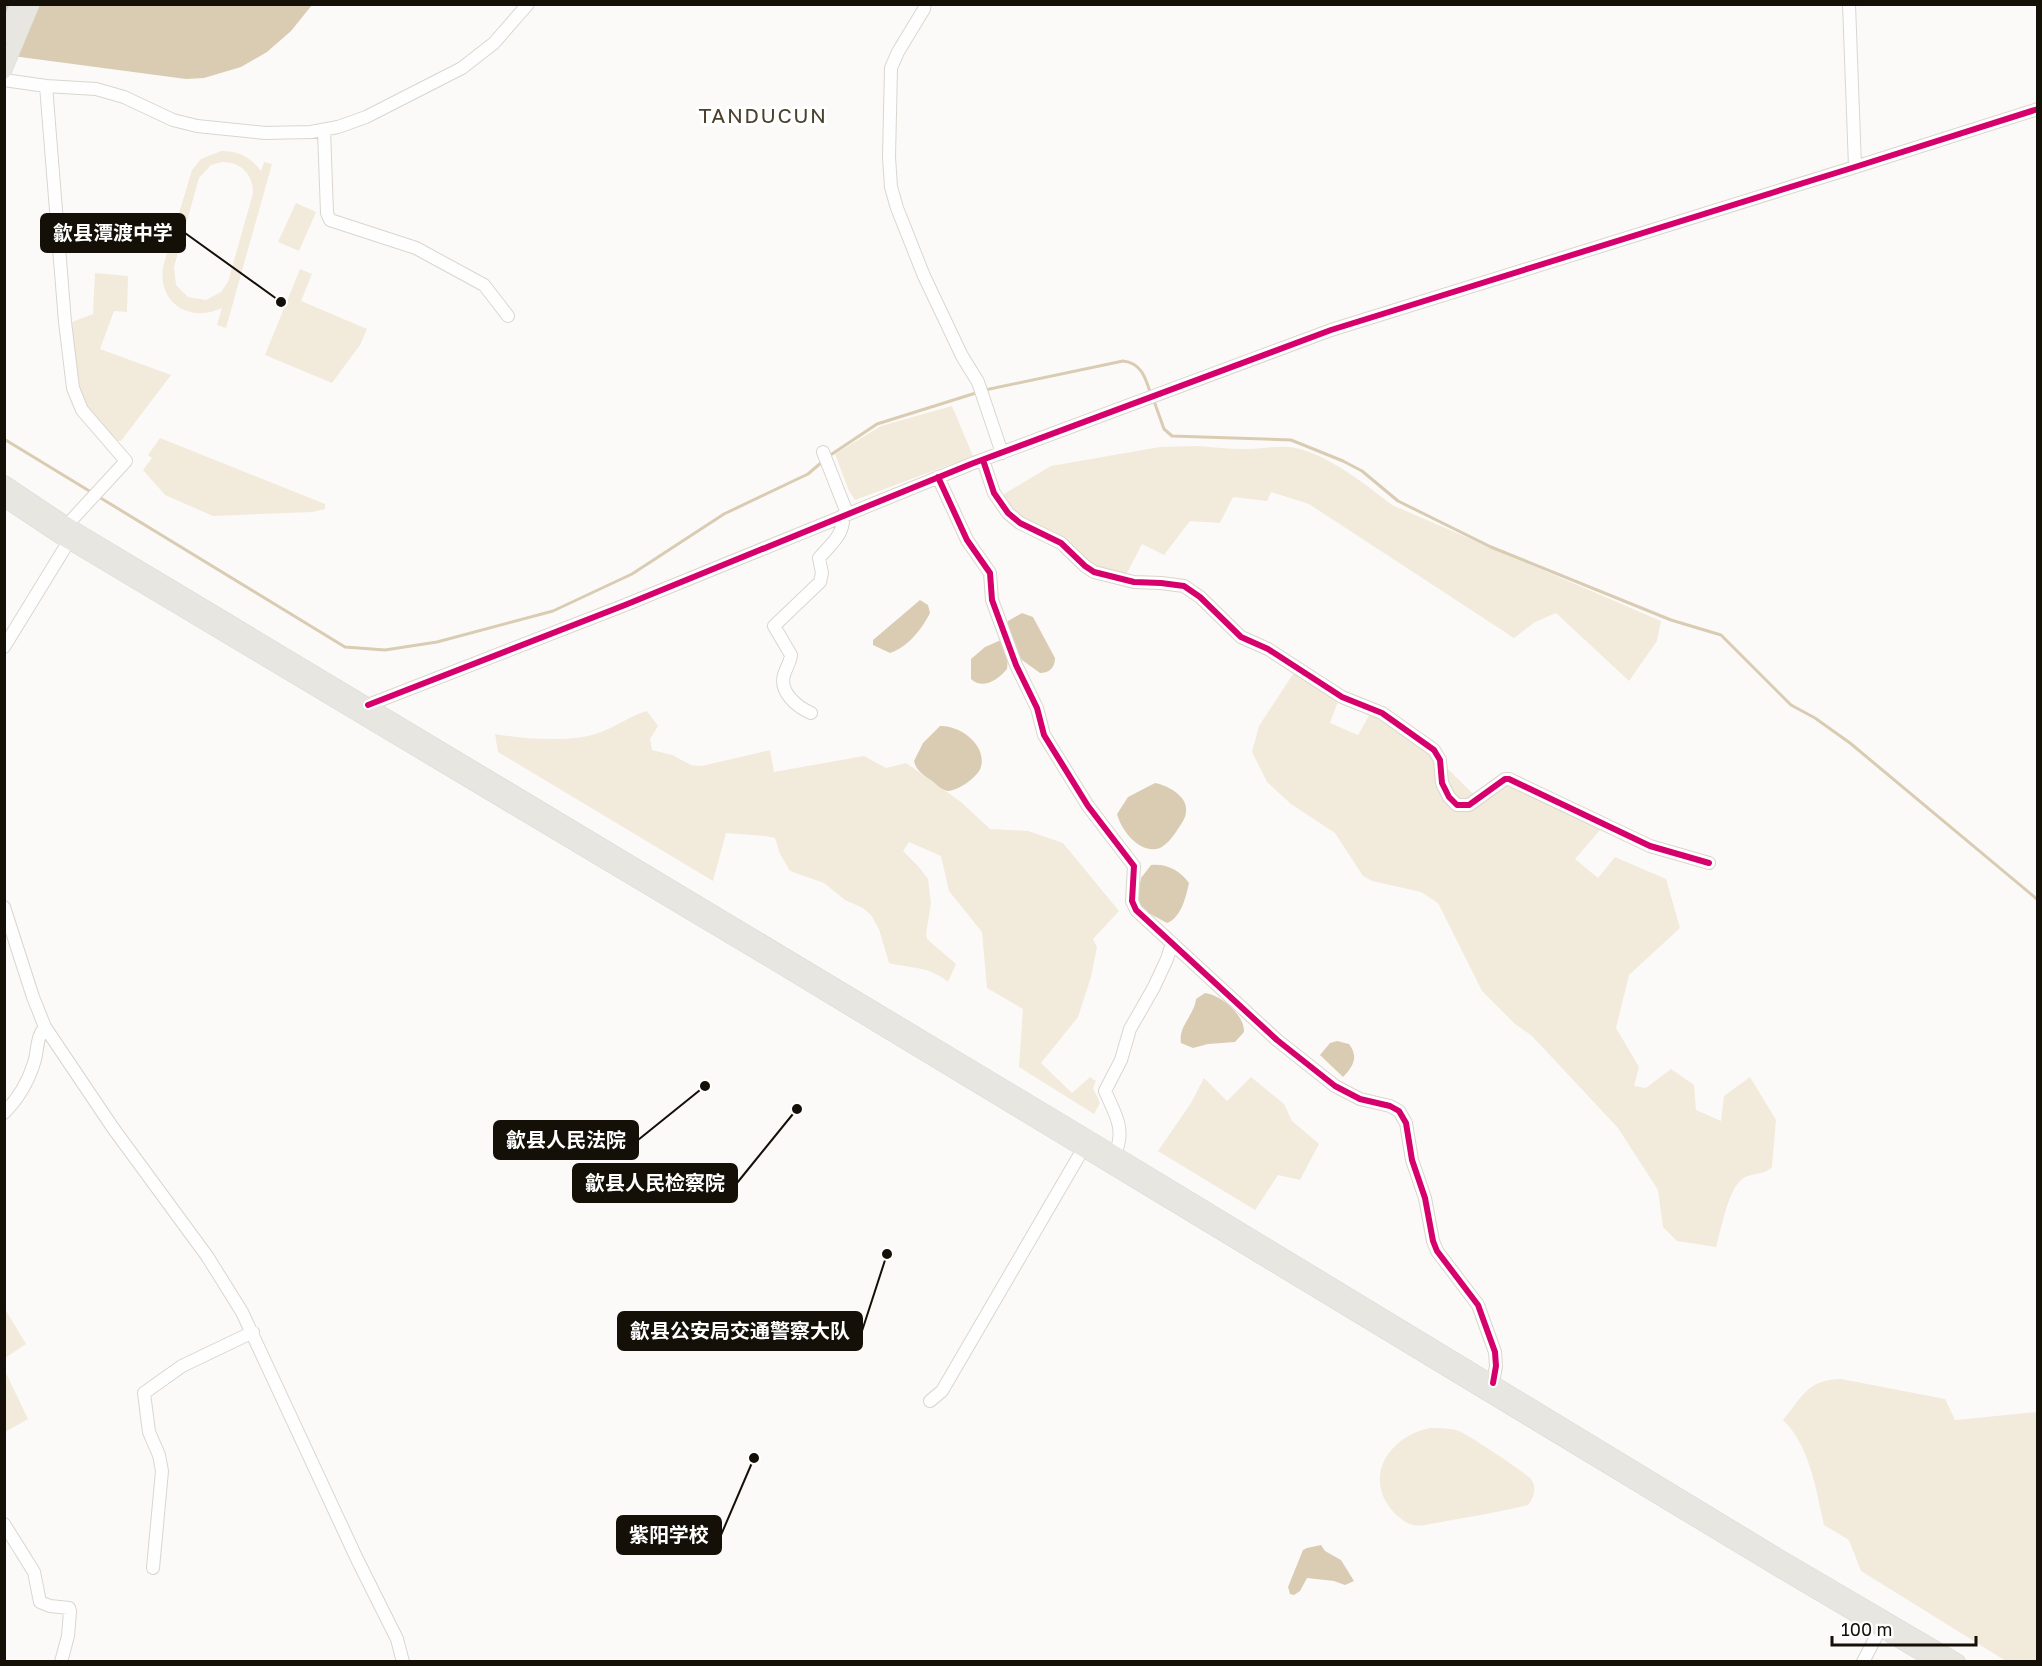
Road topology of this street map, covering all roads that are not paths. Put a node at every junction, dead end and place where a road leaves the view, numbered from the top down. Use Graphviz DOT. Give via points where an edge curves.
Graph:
graph roads {
  1 [pos="18,4"];
  2 [pos="32,4"];
  3 [pos="528,4"];
  4 [pos="924,4"];
  5 [pos="1849,4"];
  6 [pos="4,37"];
  7 [pos="4,71"];
  8 [pos="4,80"];
  9 [pos="46,86"];
  10 [pos="2037,109"];
  11 [pos="324,130"];
  12 [pos="1855,168"];
  13 [pos="508,316"];
  14 [pos="823,452"];
  15 [pos="1002,453"];
  16 [pos="983,460"];
  17 [pos="938,477"];
  18 [pos="4,483"];
  19 [pos="4,499"];
  20 [pos="845,514"];
  21 [pos="66,525"];
  22 [pos="69,542"];
  23 [pos="4,647"];
  24 [pos="368,705"];
  25 [pos="811,714"];
  26 [pos="1709,863"];
  27 [pos="4,907"];
  28 [pos="1172,943"];
  29 [pos="45,1027"];
  30 [pos="4,1113"];
  31 [pos="1083,1149"];
  32 [pos="1115,1155"];
  33 [pos="253,1332"];
  34 [pos="1493,1383"];
  35 [pos="930,1401"];
  36 [pos="4,1524"];
  37 [pos="153,1568"];
  38 [pos="1880,1629"];
  39 [pos="61,1662"];
  40 [pos="403,1662"];
  41 [pos="1863,1662"];
  42 [pos="1936,1662"];
  43 [pos="1958,1662"];
  1 -- 6 [label="main road"];
  2 -- 7 [label="main road"];
  3 -- 11 [label="street" via="494,43 462,68 366,117"];
  4 -- 15 [label="street" via="891,72 891,187 924,276 978,382"];
  5 -- 12 [label="street"];
  8 -- 9 [label="street"];
  9 -- 11 [label="street" via="96,89 197,126 265,133"];
  9 -- 21 [label="street" via="73,388 82,410 126,461"];
  10 -- 12 [label="street"];
  11 -- 13 [label="street" via="330,220 416,248 484,285"];
  12 -- 15 [label="street" via="1331,330"];
  14 -- 20 [label="street"];
  15 -- 16 [label="street"];
  16 -- 17 [label="street"];
  16 -- 26 [label="street" via="994,493 1008,513 1061,543 1094,572 1134,582 1184,586 1241,637 1268,649 1342,697 1382,713 1425,743 1440,760 1442,783 1457,805 1468,805 1509,779 1650,846"];
  17 -- 20 [label="street"];
  17 -- 28 [label="street" via="967,540 990,573 992,600 1037,708 1044,735 1088,806 1131,860 1132,901 1136,910"];
  18 -- 21 [label="main road"];
  19 -- 22 [label="main road"];
  20 -- 24 [label="street"];
  20 -- 25 [label="street" via="840,534 819,558 820,582 774,626 791,655 783,677 785,689 796,704"];
  21 -- 24 [label="main road"];
  22 -- 23 [label="street"];
  22 -- 31 [label="main road"];
  24 -- 32 [label="main road"];
  27 -- 29 [label="street"];
  28 -- 32 [label="street" via="1105,1090 1121,1130"];
  28 -- 34 [label="street" via="1277,1040 1335,1086 1360,1100 1399,1111 1406,1123 1434,1245 1475,1299 1494,1346"];
  29 -- 30 [label="street" via="39,1034 34,1063 24,1087"];
  29 -- 33 [label="street" via="213,1265"];
  31 -- 35 [label="street" via="942,1391"];
  31 -- 38 [label="main road"];
  32 -- 34 [label="main road"];
  33 -- 37 [label="street" via="182,1366 144,1393 149,1432 162,1471"];
  33 -- 40 [label="street" via="397,1639"];
  34 -- 43 [label="main road"];
  36 -- 39 [label="street" via="34,1572 39,1602 69,1608 68,1636"];
  38 -- 41 [label="street"];
  38 -- 42 [label="main road"];
}
